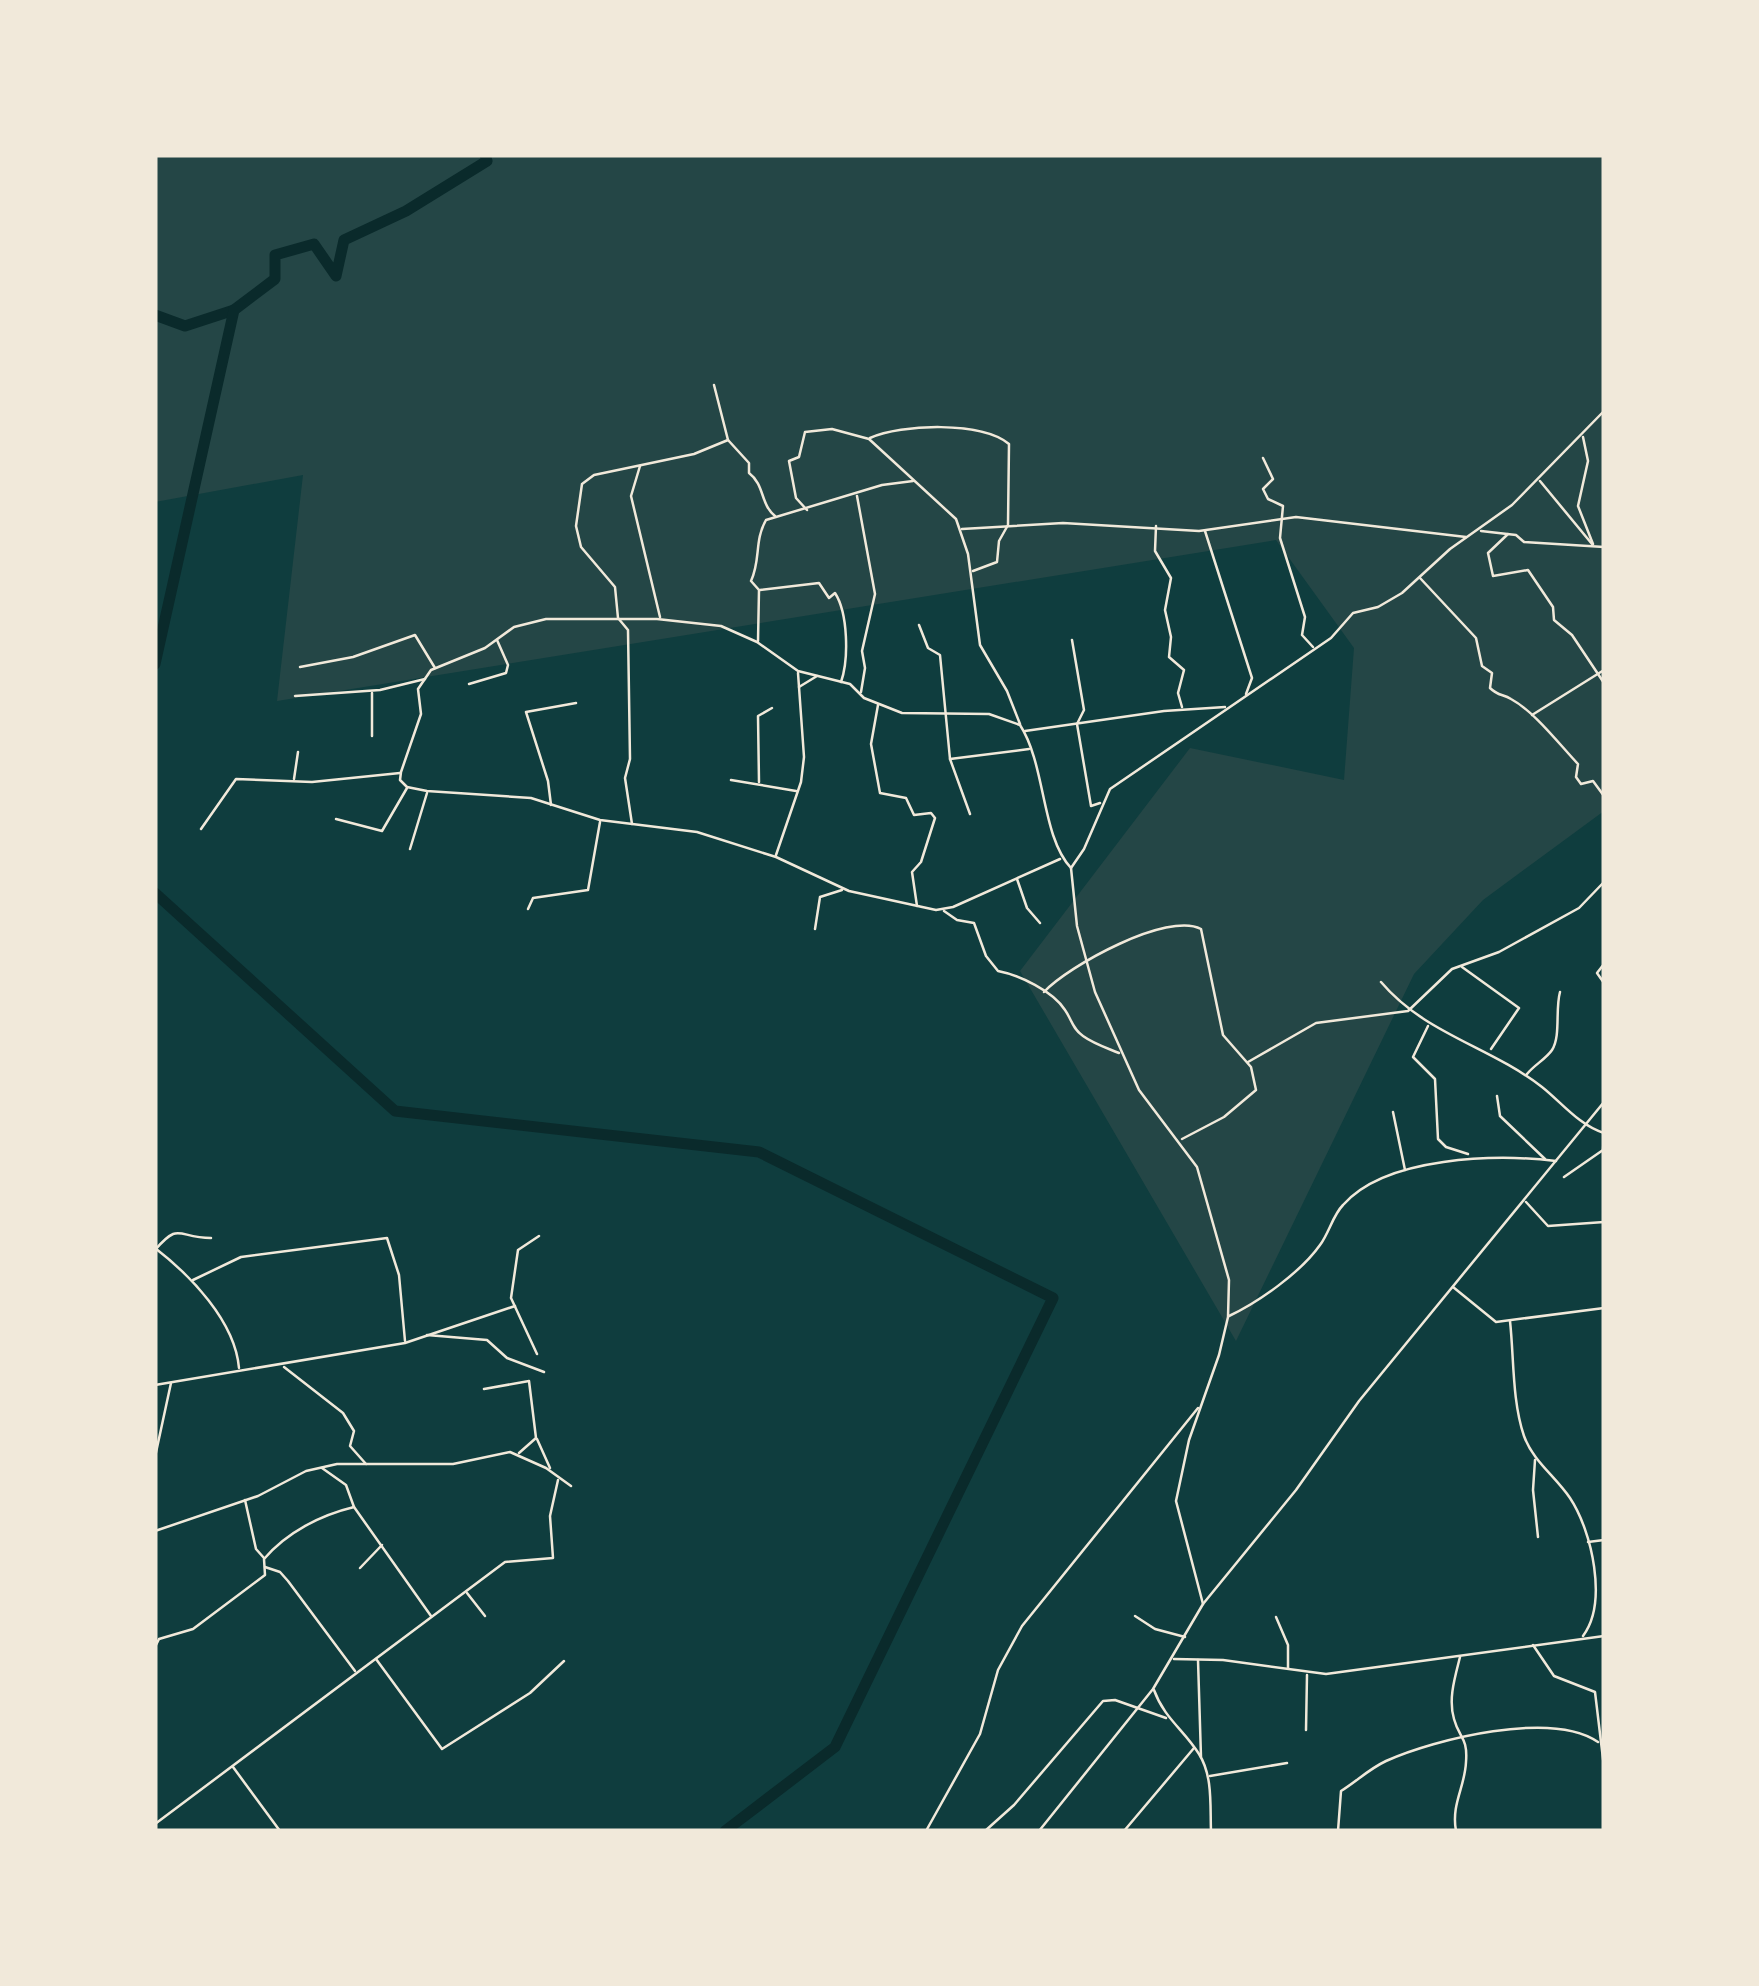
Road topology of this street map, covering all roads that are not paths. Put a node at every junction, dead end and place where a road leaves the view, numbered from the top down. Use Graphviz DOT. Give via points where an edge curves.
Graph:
graph roads {
  1 [pos="714,385"];
  2 [pos="1604,412"];
  3 [pos="1582,434"];
  4 [pos="869,439"];
  5 [pos="728,440"];
  6 [pos="1263,458"];
  7 [pos="640,466"];
  8 [pos="1538,479"];
  9 [pos="913,481"];
  10 [pos="857,496"];
  11 [pos="807,510"];
  12 [pos="768,511"];
  13 [pos="776,517"];
  14 [pos="1286,518"];
  15 [pos="766,520"];
  16 [pos="1008,525"];
  17 [pos="1156,526"];
  18 [pos="962,529"];
  19 [pos="1205,530"];
  20 [pos="1480,530"];
  21 [pos="1508,534"];
  22 [pos="1467,537"];
  23 [pos="1593,545"];
  24 [pos="1604,547"];
  25 [pos="971,572"];
  26 [pos="1419,577"];
  27 [pos="759,590"];
  28 [pos="618,618"];
  29 [pos="660,619"];
  30 [pos="920,624"];
  31 [pos="496,639"];
  32 [pos="1072,640"];
  33 [pos="758,642"];
  34 [pos="1314,648"];
  35 [pos="300,667"];
  36 [pos="435,669"];
  37 [pos="798,671"];
  38 [pos="1602,671"];
  39 [pos="818,676"];
  40 [pos="426,679"];
  41 [pos="841,682"];
  42 [pos="1604,683"];
  43 [pos="469,684"];
  44 [pos="797,688"];
  45 [pos="372,692"];
  46 [pos="860,694"];
  47 [pos="296,696"];
  48 [pos="1246,696"];
  49 [pos="576,703"];
  50 [pos="878,704"];
  51 [pos="772,708"];
  52 [pos="1226,708"];
  53 [pos="1183,709"];
  54 [pos="946,716"];
  55 [pos="1531,716"];
  56 [pos="1077,724"];
  57 [pos="1020,726"];
  58 [pos="1024,732"];
  59 [pos="372,736"];
  60 [pos="1031,748"];
  61 [pos="298,752"];
  62 [pos="950,759"];
  63 [pos="401,772"];
  64 [pos="731,780"];
  65 [pos="294,781"];
  66 [pos="759,782"];
  67 [pos="407,787"];
  68 [pos="427,791"];
  69 [pos="798,792"];
  70 [pos="1604,796"];
  71 [pos="1101,802"];
  72 [pos="551,806"];
  73 [pos="970,814"];
  74 [pos="336,820"];
  75 [pos="600,820"];
  76 [pos="632,826"];
  77 [pos="201,829"];
  78 [pos="410,849"];
  79 [pos="776,857"];
  80 [pos="1060,859"];
  81 [pos="1071,868"];
  82 [pos="1017,878"];
  83 [pos="1604,882"];
  84 [pos="849,891"];
  85 [pos="917,906"];
  86 [pos="528,910"];
  87 [pos="942,910"];
  88 [pos="1040,923"];
  89 [pos="814,929"];
  90 [pos="1085,959"];
  91 [pos="1604,964"];
  92 [pos="1460,966"];
  93 [pos="1381,982"];
  94 [pos="1604,983"];
  95 [pos="1044,992"];
  96 [pos="1560,992"];
  97 [pos="1408,1011"];
  98 [pos="1428,1025"];
  99 [pos="1490,1051"];
  100 [pos="1119,1052"];
  101 [pos="1248,1062"];
  102 [pos="1526,1075"];
  103 [pos="1497,1096"];
  104 [pos="1604,1102"];
  105 [pos="1393,1112"];
  106 [pos="1586,1124"];
  107 [pos="1180,1140"];
  108 [pos="1472,1156"];
  109 [pos="1598,1156"];
  110 [pos="1604,1159"];
  111 [pos="1546,1160"];
  112 [pos="1556,1161"];
  113 [pos="1406,1172"];
  114 [pos="1564,1177"];
  115 [pos="1524,1200"];
  116 [pos="1604,1222"];
  117 [pos="540,1236"];
  118 [pos="211,1238"];
  119 [pos="156,1249"];
  120 [pos="193,1280"];
  121 [pos="1452,1286"];
  122 [pos="515,1306"];
  123 [pos="1604,1308"];
  124 [pos="1228,1316"];
  125 [pos="1510,1320"];
  126 [pos="426,1335"];
  127 [pos="405,1342"];
  128 [pos="537,1354"];
  129 [pos="282,1366"];
  130 [pos="238,1369"];
  131 [pos="544,1372"];
  132 [pos="171,1382"];
  133 [pos="155,1385"];
  134 [pos="484,1389"];
  135 [pos="1203,1400"];
  136 [pos="536,1438"];
  137 [pos="518,1454"];
  138 [pos="155,1457"];
  139 [pos="1536,1458"];
  140 [pos="367,1465"];
  141 [pos="320,1467"];
  142 [pos="552,1472"];
  143 [pos="558,1480"];
  144 [pos="570,1486"];
  145 [pos="244,1499"];
  146 [pos="354,1507"];
  147 [pos="155,1531"];
  148 [pos="1538,1537"];
  149 [pos="1604,1540"];
  150 [pos="1586,1542"];
  151 [pos="384,1544"];
  152 [pos="264,1558"];
  153 [pos="265,1567"];
  154 [pos="360,1568"];
  155 [pos="466,1592"];
  156 [pos="1203,1604"];
  157 [pos="484,1616"];
  158 [pos="1135,1616"];
  159 [pos="1276,1617"];
  160 [pos="432,1618"];
  161 [pos="1604,1636"];
  162 [pos="1187,1638"];
  163 [pos="1582,1638"];
  164 [pos="1533,1644"];
  165 [pos="155,1647"];
  166 [pos="1460,1657"];
  167 [pos="375,1658"];
  168 [pos="1174,1659"];
  169 [pos="1198,1659"];
  170 [pos="564,1661"];
  171 [pos="1288,1670"];
  172 [pos="356,1673"];
  173 [pos="1307,1673"];
  174 [pos="1153,1689"];
  175 [pos="1138,1708"];
  176 [pos="1166,1718"];
  177 [pos="1306,1730"];
  178 [pos="1466,1737"];
  179 [pos="1598,1742"];
  180 [pos="1194,1748"];
  181 [pos="1201,1757"];
  182 [pos="1287,1763"];
  183 [pos="232,1766"];
  184 [pos="1604,1767"];
  185 [pos="1208,1776"];
  186 [pos="155,1824"];
  187 [pos="280,1831"];
  188 [pos="926,1831"];
  189 [pos="986,1831"];
  190 [pos="1039,1831"];
  191 [pos="1124,1831"];
  192 [pos="1211,1831"];
  193 [pos="1338,1831"];
  194 [pos="1456,1831"];
  1 -- 5 [label="street"];
  2 -- 3 [label="street"];
  3 -- 8 [label="street"];
  3 -- 23 [label="street" via="1588,461 1578,506"];
  4 -- 9 [label="street"];
  4 -- 11 [label="street" via="832,429 804,432 800,457 789,462 796,498"];
  4 -- 16 [label="street" via="899,427 950,428 1006,441 1012,458"];
  5 -- 7 [label="street"];
  5 -- 12 [label="street" via="760,482"];
  6 -- 14 [label="street" via="1273,479 1263,490 1283,506"];
  7 -- 28 [label="street" via="586,479 577,511 583,553 615,588"];
  7 -- 29 [label="street" via="631,496"];
  8 -- 20 [label="street"];
  8 -- 23 [label="street"];
  9 -- 10 [label="street"];
  9 -- 18 [label="street"];
  10 -- 11 [label="street"];
  10 -- 46 [label="street" via="875,594"];
  11 -- 13 [label="street"];
  12 -- 13 [label="street"];
  12 -- 15 [label="street"];
  13 -- 15 [label="street"];
  14 -- 19 [label="street"];
  14 -- 22 [label="street"];
  14 -- 34 [label="street" via="1280,538 1305,617 1302,636"];
  15 -- 27 [label="street" via="751,580"];
  16 -- 17 [label="street"];
  16 -- 18 [label="street"];
  16 -- 25 [label="street" via="998,562"];
  17 -- 19 [label="street"];
  17 -- 53 [label="street" via="1155,552 1170,578 1169,657 1184,670 1178,693"];
  18 -- 25 [label="street"];
  19 -- 48 [label="street" via="1252,678"];
  20 -- 21 [label="street"];
  20 -- 22 [label="street"];
  21 -- 23 [label="street" via="1524,542"];
  21 -- 38 [label="street" via="1488,553 1492,576 1528,570 1553,607 1554,620"];
  22 -- 26 [label="street"];
  23 -- 24 [label="street"];
  25 -- 57 [label="street" via="980,645"];
  26 -- 34 [label="street" via="1378,607 1353,612 1341,630"];
  26 -- 55 [label="street" via="1476,638 1482,666 1492,673 1490,688"];
  27 -- 33 [label="street"];
  27 -- 41 [label="street" via="819,582 829,598 835,593 842,608"];
  28 -- 29 [label="street"];
  28 -- 31 [label="street" via="534,620"];
  28 -- 76 [label="street" via="628,630 625,778"];
  29 -- 33 [label="street" via="721,626"];
  30 -- 54 [label="street" via="928,648 940,655"];
  31 -- 36 [label="street"];
  31 -- 43 [label="street" via="506,673"];
  32 -- 56 [label="street" via="1084,710"];
  33 -- 37 [label="street"];
  34 -- 48 [label="street"];
  35 -- 36 [label="street" via="415,635"];
  36 -- 40 [label="street"];
  37 -- 39 [label="street"];
  37 -- 44 [label="street"];
  38 -- 42 [label="street"];
  38 -- 55 [label="street"];
  39 -- 41 [label="street"];
  39 -- 44 [label="street"];
  40 -- 45 [label="street"];
  40 -- 63 [label="street"];
  41 -- 46 [label="street"];
  44 -- 69 [label="street" via="804,756"];
  45 -- 47 [label="street"];
  45 -- 59 [label="street"];
  46 -- 50 [label="street"];
  48 -- 52 [label="street"];
  49 -- 72 [label="street" via="526,712"];
  50 -- 54 [label="street"];
  50 -- 85 [label="street" via="871,744 880,793 906,798 914,815 935,818 912,872"];
  51 -- 66 [label="street" via="758,716"];
  52 -- 53 [label="street"];
  52 -- 71 [label="street" via="1114,785"];
  53 -- 56 [label="street"];
  54 -- 57 [label="street" via="990,714"];
  54 -- 62 [label="street"];
  55 -- 70 [label="street" via="1578,764 1581,784 1593,781"];
  56 -- 58 [label="street"];
  56 -- 71 [label="street" via="1091,806"];
  57 -- 58 [label="street"];
  58 -- 60 [label="street"];
  60 -- 62 [label="street"];
  60 -- 80 [label="street"];
  61 -- 65 [label="street"];
  62 -- 73 [label="street"];
  63 -- 65 [label="street"];
  63 -- 67 [label="street"];
  64 -- 66 [label="street"];
  65 -- 77 [label="street" via="232,781"];
  66 -- 69 [label="street"];
  67 -- 68 [label="street"];
  67 -- 74 [label="street" via="380,832"];
  68 -- 72 [label="street" via="531,798"];
  68 -- 78 [label="street"];
  69 -- 79 [label="street"];
  71 -- 81 [label="street"];
  72 -- 75 [label="street"];
  75 -- 76 [label="street"];
  75 -- 86 [label="street" via="588,890 541,894"];
  76 -- 79 [label="street" via="696,832"];
  79 -- 84 [label="street"];
  80 -- 81 [label="street"];
  80 -- 82 [label="street"];
  81 -- 90 [label="street"];
  82 -- 87 [label="street"];
  82 -- 88 [label="street"];
  83 -- 92 [label="street" via="1579,908"];
  84 -- 85 [label="street"];
  84 -- 89 [label="street" via="820,897"];
  85 -- 87 [label="street"];
  87 -- 95 [label="street" via="974,924 998,970"];
  90 -- 95 [label="street"];
  90 -- 100 [label="street"];
  90 -- 101 [label="street" via="1174,923 1197,926 1205,937 1223,1035"];
  91 -- 94 [label="street" via="1598,973"];
  92 -- 97 [label="street"];
  92 -- 99 [label="street" via="1519,1008"];
  93 -- 97 [label="street"];
  95 -- 100 [label="street" via="1062,1004 1084,1037"];
  96 -- 102 [label="street" via="1553,1022 1558,1036"];
  97 -- 98 [label="street"];
  97 -- 101 [label="street" via="1316,1023"];
  98 -- 99 [label="street"];
  98 -- 108 [label="street" via="1414,1057 1436,1078 1438,1139"];
  99 -- 102 [label="street"];
  100 -- 107 [label="street" via="1153,1111"];
  101 -- 107 [label="street" via="1256,1085 1252,1098"];
  102 -- 106 [label="street"];
  103 -- 111 [label="street" via="1498,1115"];
  104 -- 106 [label="street"];
  105 -- 113 [label="street"];
  106 -- 109 [label="street" via="1604,1133"];
  106 -- 112 [label="street"];
  107 -- 124 [label="street" via="1197,1167 1226,1268"];
  108 -- 111 [label="street"];
  108 -- 113 [label="street"];
  109 -- 110 [label="street"];
  109 -- 114 [label="street"];
  111 -- 112 [label="street"];
  112 -- 115 [label="street"];
  113 -- 124 [label="street" via="1347,1200 1309,1258"];
  115 -- 116 [label="street" via="1548,1226"];
  115 -- 121 [label="street"];
  117 -- 122 [label="street" via="518,1250"];
  118 -- 119 [label="street" via="176,1230"];
  119 -- 120 [label="street"];
  120 -- 127 [label="street" via="241,1257 387,1238 399,1275"];
  120 -- 130 [label="street" via="230,1336"];
  121 -- 125 [label="street" via="1487,1318"];
  121 -- 156 [label="street"];
  122 -- 126 [label="street"];
  122 -- 128 [label="street"];
  123 -- 125 [label="street"];
  124 -- 135 [label="street"];
  125 -- 139 [label="street" via="1522,1426"];
  126 -- 127 [label="street"];
  126 -- 131 [label="street" via="486,1340 507,1358"];
  127 -- 129 [label="street"];
  129 -- 130 [label="street"];
  129 -- 140 [label="street" via="343,1414 354,1431 350,1446"];
  130 -- 132 [label="street"];
  132 -- 133 [label="street"];
  132 -- 138 [label="street"];
  134 -- 136 [label="street" via="529,1381"];
  135 -- 156 [label="street" via="1176,1501"];
  135 -- 188 [label="street" via="1022,1626 998,1670 980,1734"];
  136 -- 137 [label="street"];
  136 -- 142 [label="street"];
  137 -- 140 [label="street" via="453,1464"];
  137 -- 142 [label="street"];
  139 -- 148 [label="street"];
  139 -- 150 [label="street" via="1574,1504"];
  140 -- 141 [label="street"];
  141 -- 145 [label="street"];
  141 -- 146 [label="street" via="346,1486"];
  142 -- 143 [label="street"];
  143 -- 144 [label="street"];
  143 -- 155 [label="street" via="550,1516 553,1558 505,1562"];
  145 -- 147 [label="street"];
  145 -- 152 [label="street"];
  146 -- 151 [label="street"];
  146 -- 152 [label="street" via="308,1524"];
  149 -- 150 [label="street"];
  150 -- 163 [label="street" via="1596,1567 1594,1620"];
  151 -- 154 [label="street"];
  151 -- 160 [label="street"];
  152 -- 153 [label="street"];
  153 -- 165 [label="street" via="265,1575 193,1630 158,1639"];
  153 -- 172 [label="street" via="288,1581"];
  155 -- 157 [label="street"];
  155 -- 160 [label="street"];
  156 -- 162 [label="street"];
  158 -- 162 [label="street"];
  159 -- 171 [label="street" via="1288,1647"];
  160 -- 167 [label="street"];
  161 -- 163 [label="street"];
  162 -- 168 [label="street"];
  163 -- 164 [label="street"];
  164 -- 166 [label="street"];
  164 -- 179 [label="street" via="1554,1676 1594,1690"];
  166 -- 173 [label="street"];
  166 -- 178 [label="street" via="1452,1714"];
  167 -- 170 [label="street" via="442,1748 530,1694"];
  167 -- 172 [label="street"];
  168 -- 169 [label="street"];
  168 -- 174 [label="street"];
  169 -- 171 [label="street"];
  169 -- 181 [label="street"];
  171 -- 173 [label="street"];
  172 -- 183 [label="street"];
  173 -- 177 [label="street"];
  174 -- 175 [label="street"];
  174 -- 176 [label="street"];
  175 -- 176 [label="street"];
  175 -- 189 [label="street" via="1115,1700 1098,1705"];
  175 -- 190 [label="street"];
  176 -- 180 [label="street"];
  178 -- 179 [label="street" via="1484,1730 1570,1731"];
  178 -- 193 [label="street" via="1388,1760 1355,1778 1340,1792"];
  178 -- 194 [label="street"];
  179 -- 184 [label="street"];
  180 -- 181 [label="street"];
  180 -- 191 [label="street"];
  181 -- 185 [label="street"];
  182 -- 185 [label="street"];
  183 -- 186 [label="street"];
  183 -- 187 [label="street"];
  185 -- 192 [label="street"];
}
